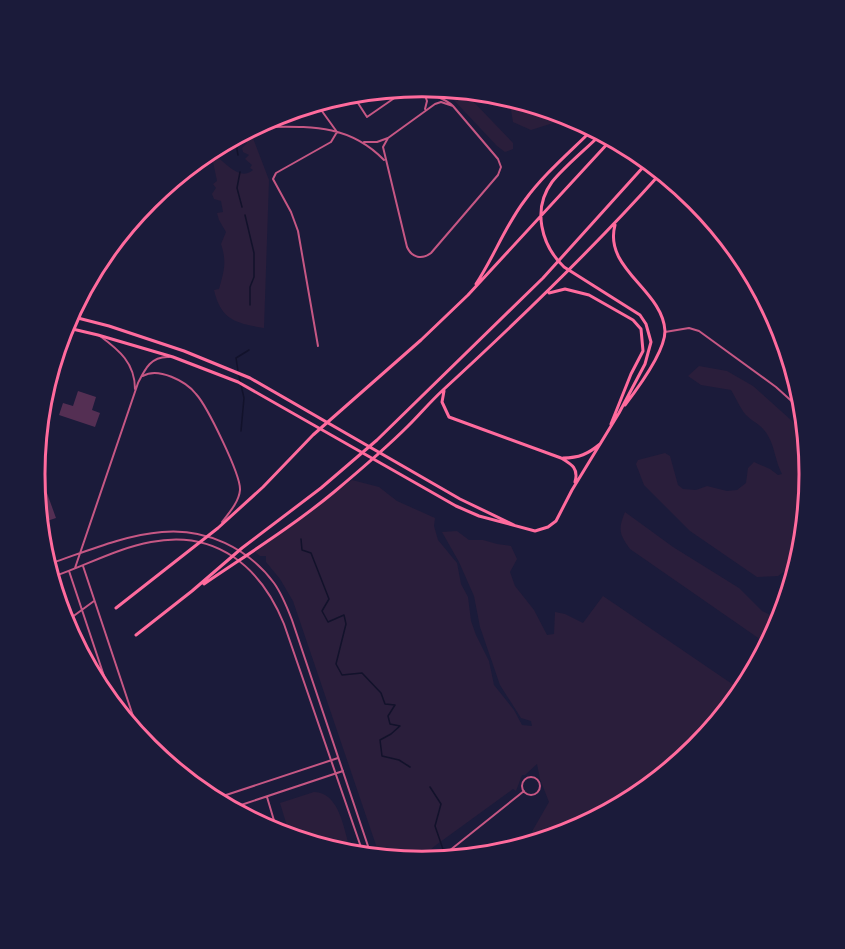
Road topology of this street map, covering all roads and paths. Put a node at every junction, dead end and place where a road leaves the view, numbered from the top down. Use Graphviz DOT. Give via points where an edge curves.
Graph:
graph roads {
  1 [pos="427,97"];
  2 [pos="394,98"];
  3 [pos="440,98"];
  4 [pos="358,103"];
  5 [pos="453,106"];
  6 [pos="322,111"];
  7 [pos="423,112"];
  8 [pos="276,127"];
  9 [pos="337,132"];
  10 [pos="587,135"];
  11 [pos="388,138"];
  12 [pos="595,140"];
  13 [pos="363,142"];
  14 [pos="606,145"];
  15 [pos="386,162"];
  16 [pos="642,168"];
  17 [pos="655,178"];
  18 [pos="615,223"];
  19 [pos="468,295"];
  20 [pos="545,295"];
  21 [pos="79,318"];
  22 [pos="74,329"];
  23 [pos="665,332"];
  24 [pos="98,335"];
  25 [pos="318,346"];
  26 [pos="173,357"];
  27 [pos="140,378"];
  28 [pos="444,389"];
  29 [pos="134,392"];
  30 [pos="793,403"];
  31 [pos="619,413"];
  32 [pos="607,434"];
  33 [pos="603,440"];
  34 [pos="561,458"];
  35 [pos="574,486"];
  36 [pos="218,528"];
  37 [pos="521,528"];
  38 [pos="80,553"];
  39 [pos="55,561"];
  40 [pos="82,565"];
  41 [pos="75,568"];
  42 [pos="69,571"];
  43 [pos="59,575"];
  44 [pos="192,591"];
  45 [pos="94,601"];
  46 [pos="116,608"];
  47 [pos="82,610"];
  48 [pos="73,616"];
  49 [pos="136,635"];
  50 [pos="104,676"];
  51 [pos="133,716"];
  52 [pos="338,758"];
  53 [pos="331,760"];
  54 [pos="343,771"];
  55 [pos="336,774"];
  56 [pos="524,791"];
  57 [pos="224,795"];
  58 [pos="267,797"];
  59 [pos="241,805"];
  60 [pos="274,821"];
  61 [pos="361,847"];
  62 [pos="369,848"];
  63 [pos="449,851"];
  1 -- 7 [label="street"];
  2 -- 4 [label="street" via="367,117"];
  3 -- 5 [label="street"];
  5 -- 7 [label="street" via="441,102"];
  5 -- 15 [label="street" via="498,159 501,169 427,256 417,257 408,251"];
  6 -- 9 [label="street"];
  7 -- 11 [label="street"];
  8 -- 9 [label="street" via="319,127"];
  9 -- 13 [label="street"];
  9 -- 25 [label="street" via="331,142 276,173 273,179 298,231"];
  10 -- 19 [label="main road" via="524,202"];
  11 -- 13 [label="street"];
  11 -- 15 [label="street" via="383,147"];
  12 -- 31 [label="main road" via="553,181 540,215 549,249 564,267 640,315 646,324 651,342 645,364"];
  13 -- 15 [label="street"];
  14 -- 19 [label="main road"];
  16 -- 44 [label="main road" via="543,278 377,440"];
  17 -- 18 [label="main road"];
  18 -- 20 [label="main road"];
  18 -- 23 [label="main road" via="615,250 654,303"];
  19 -- 36 [label="main road" via="313,435"];
  20 -- 28 [label="main road"];
  20 -- 32 [label="main road" via="558,289 588,295 633,320 641,329 643,351"];
  21 -- 37 [label="main road" via="210,361 268,388 475,508"];
  22 -- 24 [label="main road"];
  23 -- 30 [label="street" via="689,328 699,331"];
  23 -- 31 [label="main road" via="661,348 639,387"];
  24 -- 26 [label="main road"];
  24 -- 29 [label="street" via="129,363"];
  26 -- 27 [label="street" via="152,361"];
  26 -- 37 [label="main road" via="257,391 472,513"];
  27 -- 29 [label="street"];
  27 -- 36 [label="street" via="155,373 180,381 197,394 204,406 239,483 238,498"];
  28 -- 34 [label="main road" via="442,402 449,417"];
  28 -- 44 [label="main road" via="333,493 278,535"];
  29 -- 38 [label="street"];
  31 -- 32 [label="main road"];
  32 -- 33 [label="main road"];
  33 -- 34 [label="main road" via="585,455"];
  33 -- 35 [label="main road"];
  34 -- 35 [label="main road" via="577,471"];
  35 -- 37 [label="main road" via="556,521 548,528"];
  36 -- 46 [label="main road"];
  38 -- 39 [label="street"];
  38 -- 41 [label="street"];
  38 -- 52 [label="street" via="164,531 191,532 223,542 251,559 283,598"];
  40 -- 41 [label="street"];
  40 -- 45 [label="street"];
  40 -- 53 [label="street" via="149,542 183,540 219,549 256,574 276,603"];
  41 -- 42 [label="street"];
  42 -- 43 [label="street"];
  42 -- 47 [label="street"];
  44 -- 49 [label="main road"];
  45 -- 47 [label="street"];
  45 -- 51 [label="street"];
  47 -- 48 [label="street"];
  47 -- 50 [label="street"];
  52 -- 53 [label="street"];
  52 -- 54 [label="street"];
  53 -- 55 [label="street"];
  53 -- 57 [label="street"];
  54 -- 55 [label="street"];
  54 -- 62 [label="street"];
  55 -- 58 [label="street"];
  55 -- 61 [label="street"];
  56 -- 56 [label="street" via="528,795 536,793 537,781 525,779"];
  56 -- 63 [label="street"];
  58 -- 59 [label="street"];
  58 -- 60 [label="street"];
}
